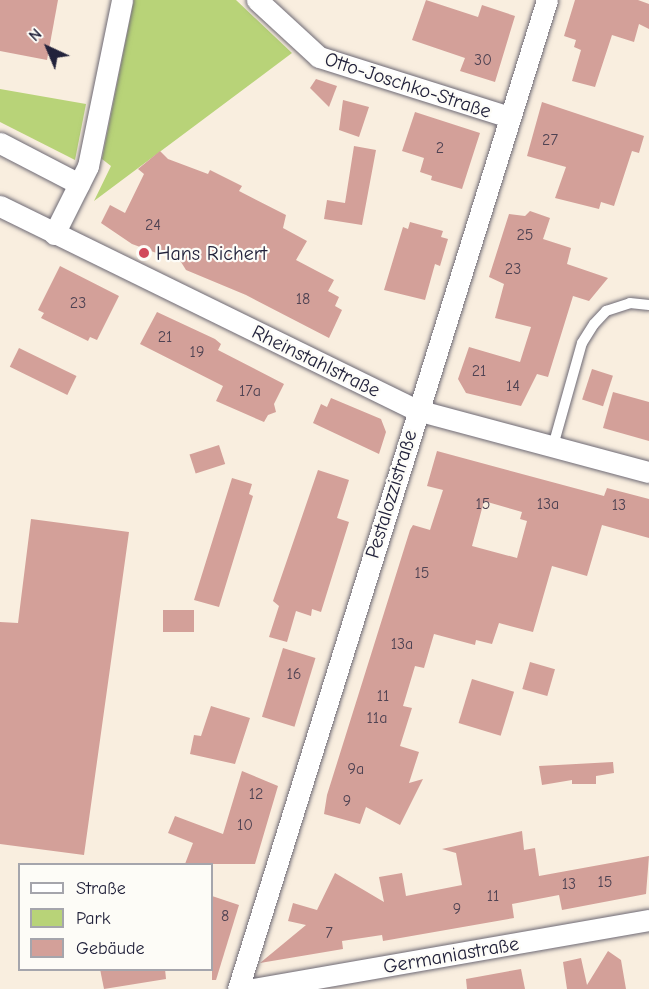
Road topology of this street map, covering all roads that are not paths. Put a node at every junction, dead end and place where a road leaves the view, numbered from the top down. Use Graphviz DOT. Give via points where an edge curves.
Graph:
graph roads {
  1 [pos="122,0"];
  2 [pos="257,0"];
  3 [pos="547,0"];
  4 [pos="509,117"];
  5 [pos="0,143"];
  6 [pos="79,184"];
  7 [pos="0,206"];
  8 [pos="54,234"];
  9 [pos="649,305"];
  10 [pos="417,410"];
  11 [pos="553,446"];
  12 [pos="649,472"];
  13 [pos="649,920"];
  14 [pos="238,989"];
  15 [pos="253,989"];
  1 -- 6 [label="street" via="88,166"];
  2 -- 4 [label="street, Otto-Joschko-Straße" via="319,57"];
  3 -- 4 [label="street, Pestalozzistraße"];
  4 -- 10 [label="street, Pestalozzistraße"];
  5 -- 6 [label="street"];
  6 -- 8 [label="street"];
  7 -- 8 [label="street, Rheinstahlstraße"];
  8 -- 10 [label="street, Rheinstahlstraße"];
  9 -- 11 [label="lane" via="630,303 606,311 594,324 582,343"];
  10 -- 11 [label="street, Rheinstahlstraße"];
  10 -- 14 [label="street, Pestalozzistraße"];
  11 -- 12 [label="street, Rheinstahlstraße"];
  13 -- 15 [label="street, Germaniastraße"];
}
